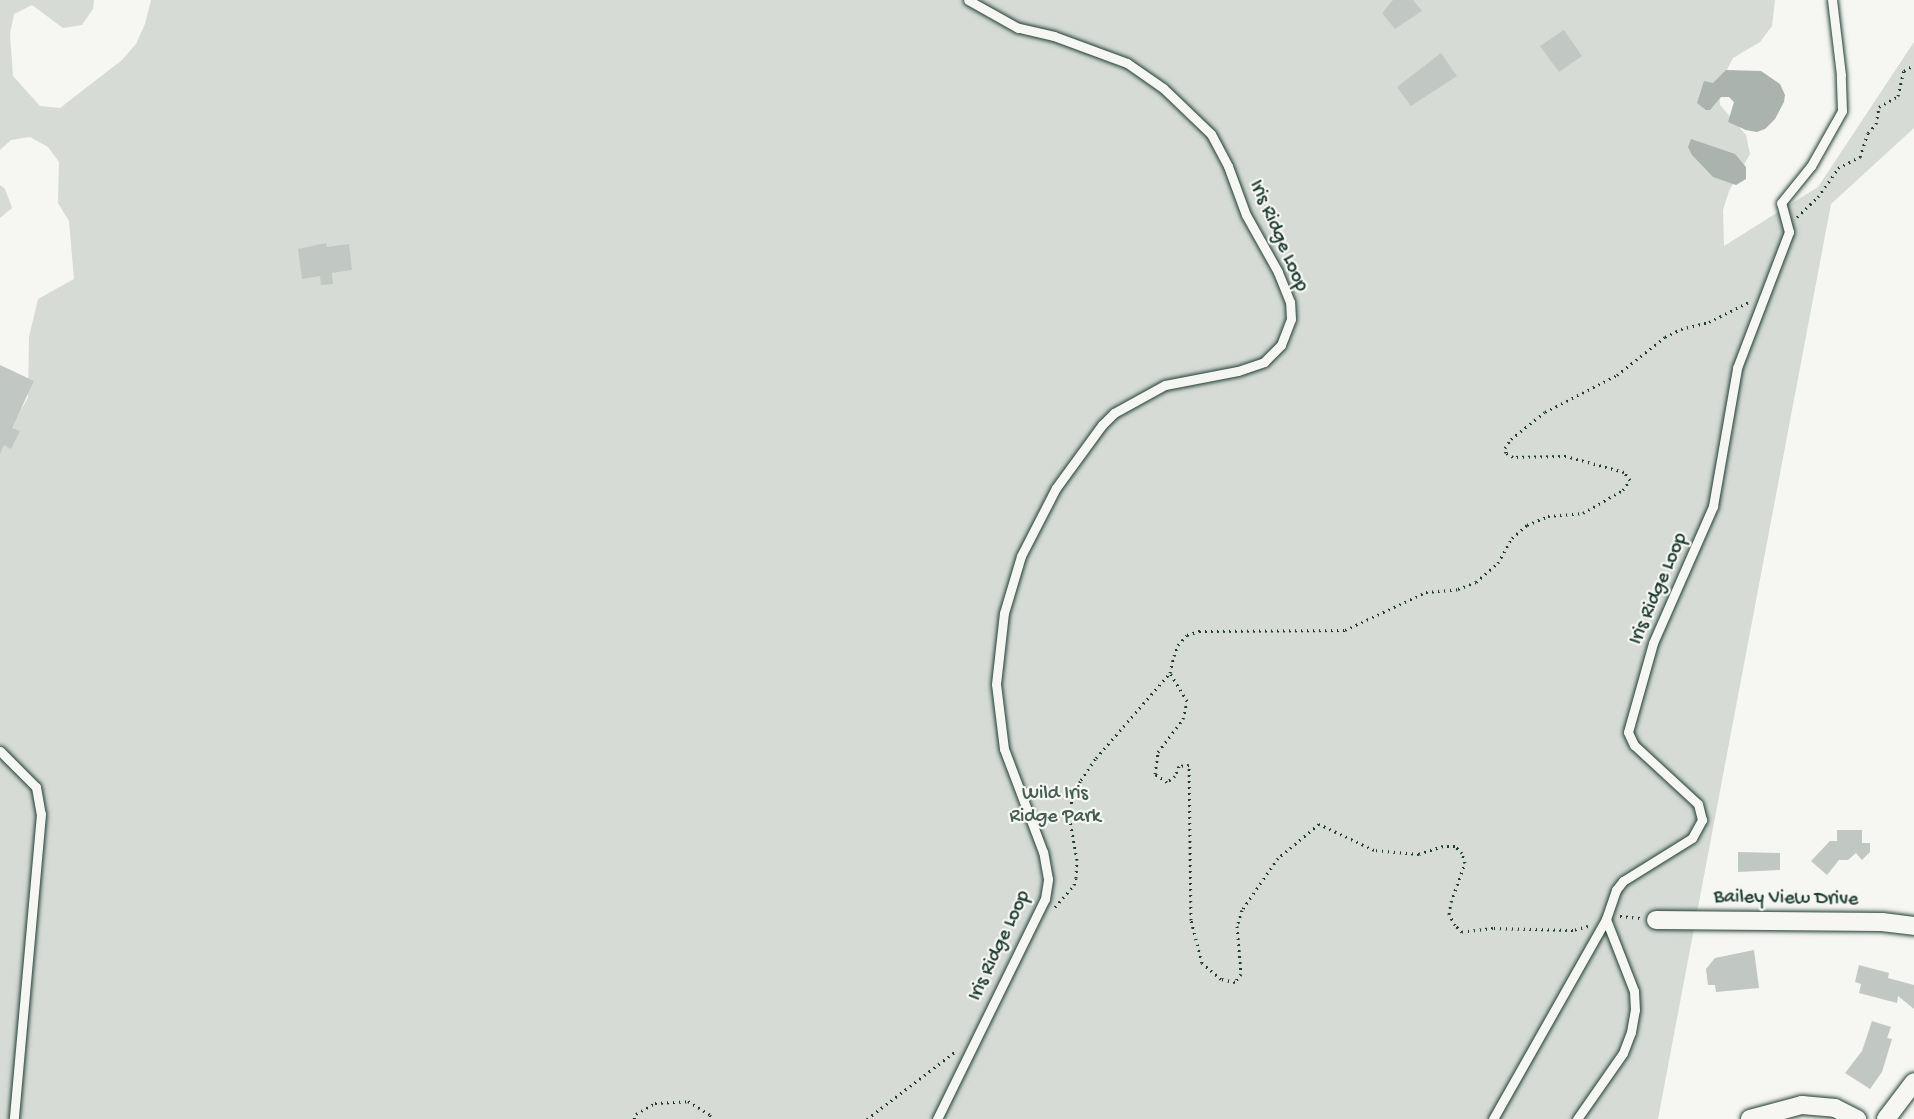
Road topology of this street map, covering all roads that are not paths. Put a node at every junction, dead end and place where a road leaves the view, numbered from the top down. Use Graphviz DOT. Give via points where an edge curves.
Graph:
graph roads {
  1 [pos="968,0"];
  2 [pos="1832,0"];
  3 [pos="0,751"];
  4 [pos="1606,918"];
  5 [pos="1656,920"];
  6 [pos="1914,926"];
  7 [pos="1914,1082"];
  8 [pos="14,1119"];
  9 [pos="937,1119"];
  10 [pos="1493,1119"];
  11 [pos="1577,1119"];
  12 [pos="1750,1119"];
  13 [pos="1857,1119"];
  14 [pos="1886,1119"];
  1 -- 9 [label="lane, Iris Ridge Loop" via="1017,28 1054,36 1127,63 1163,88 1211,134 1246,215 1278,272 1290,302 1291,319 1281,345 1264,362 1165,385 1114,413 1056,488 1022,556 1004,613 996,684 1004,749 1043,852 1048,879 1045,899"];
  2 -- 4 [label="lane, Iris Ridge Loop" via="1842,111 1811,166 1781,203 1789,232 1737,368 1713,506 1653,644 1628,732 1634,744 1698,804 1702,820 1692,838 1623,881"];
  3 -- 8 [label="lane" via="36,787 41,814"];
  4 -- 10 [label="lane, Iris Ridge Loop"];
  4 -- 11 [label="lane" via="1634,991 1635,1010 1623,1053"];
  5 -- 6 [label="street, Bailey View Drive" via="1882,922"];
  7 -- 14 [label="street"];
  12 -- 13 [label="street" via="1802,1105 1835,1108"];
}
